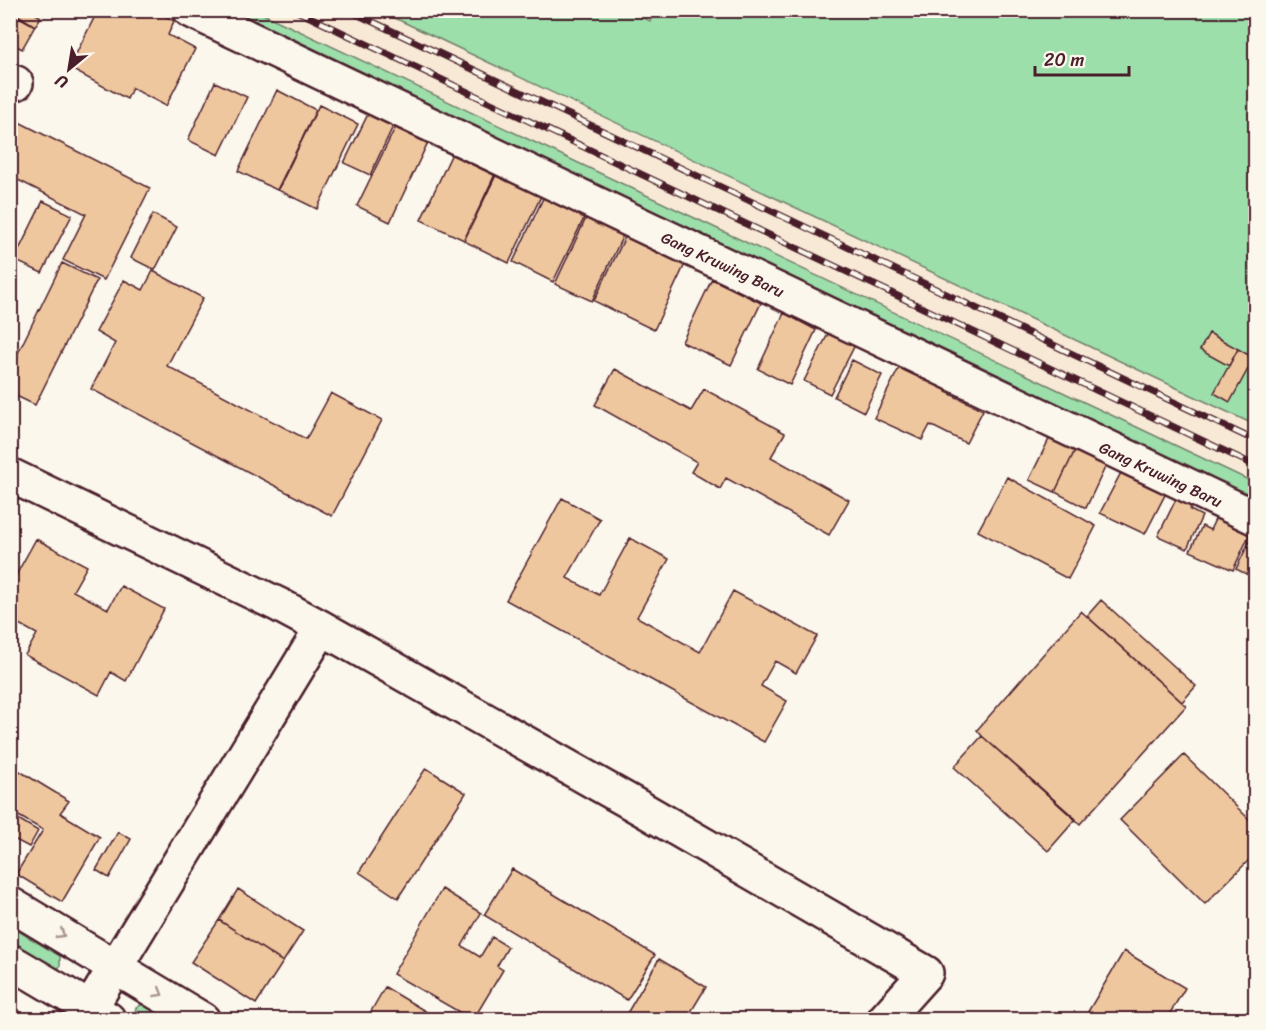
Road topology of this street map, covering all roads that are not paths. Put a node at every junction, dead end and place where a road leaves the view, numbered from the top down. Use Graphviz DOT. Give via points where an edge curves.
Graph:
graph roads {
  1 [pos="190,10"];
  2 [pos="10,475"];
  3 [pos="1256,518"];
  4 [pos="322,628"];
  5 [pos="10,904"];
  6 [pos="10,961"];
  7 [pos="116,966"];
  8 [pos="94,1016"];
  9 [pos="203,1020"];
  10 [pos="884,1020"];
  1 -- 3 [label="street, Gang Kruwing Baru"];
  2 -- 4 [label="street"];
  4 -- 7 [label="street"];
  4 -- 10 [label="street" via="926,973"];
  5 -- 7 [label="street, one-way"];
  6 -- 8 [label="street"];
  7 -- 8 [label="street"];
  7 -- 9 [label="street, one-way"];
}
